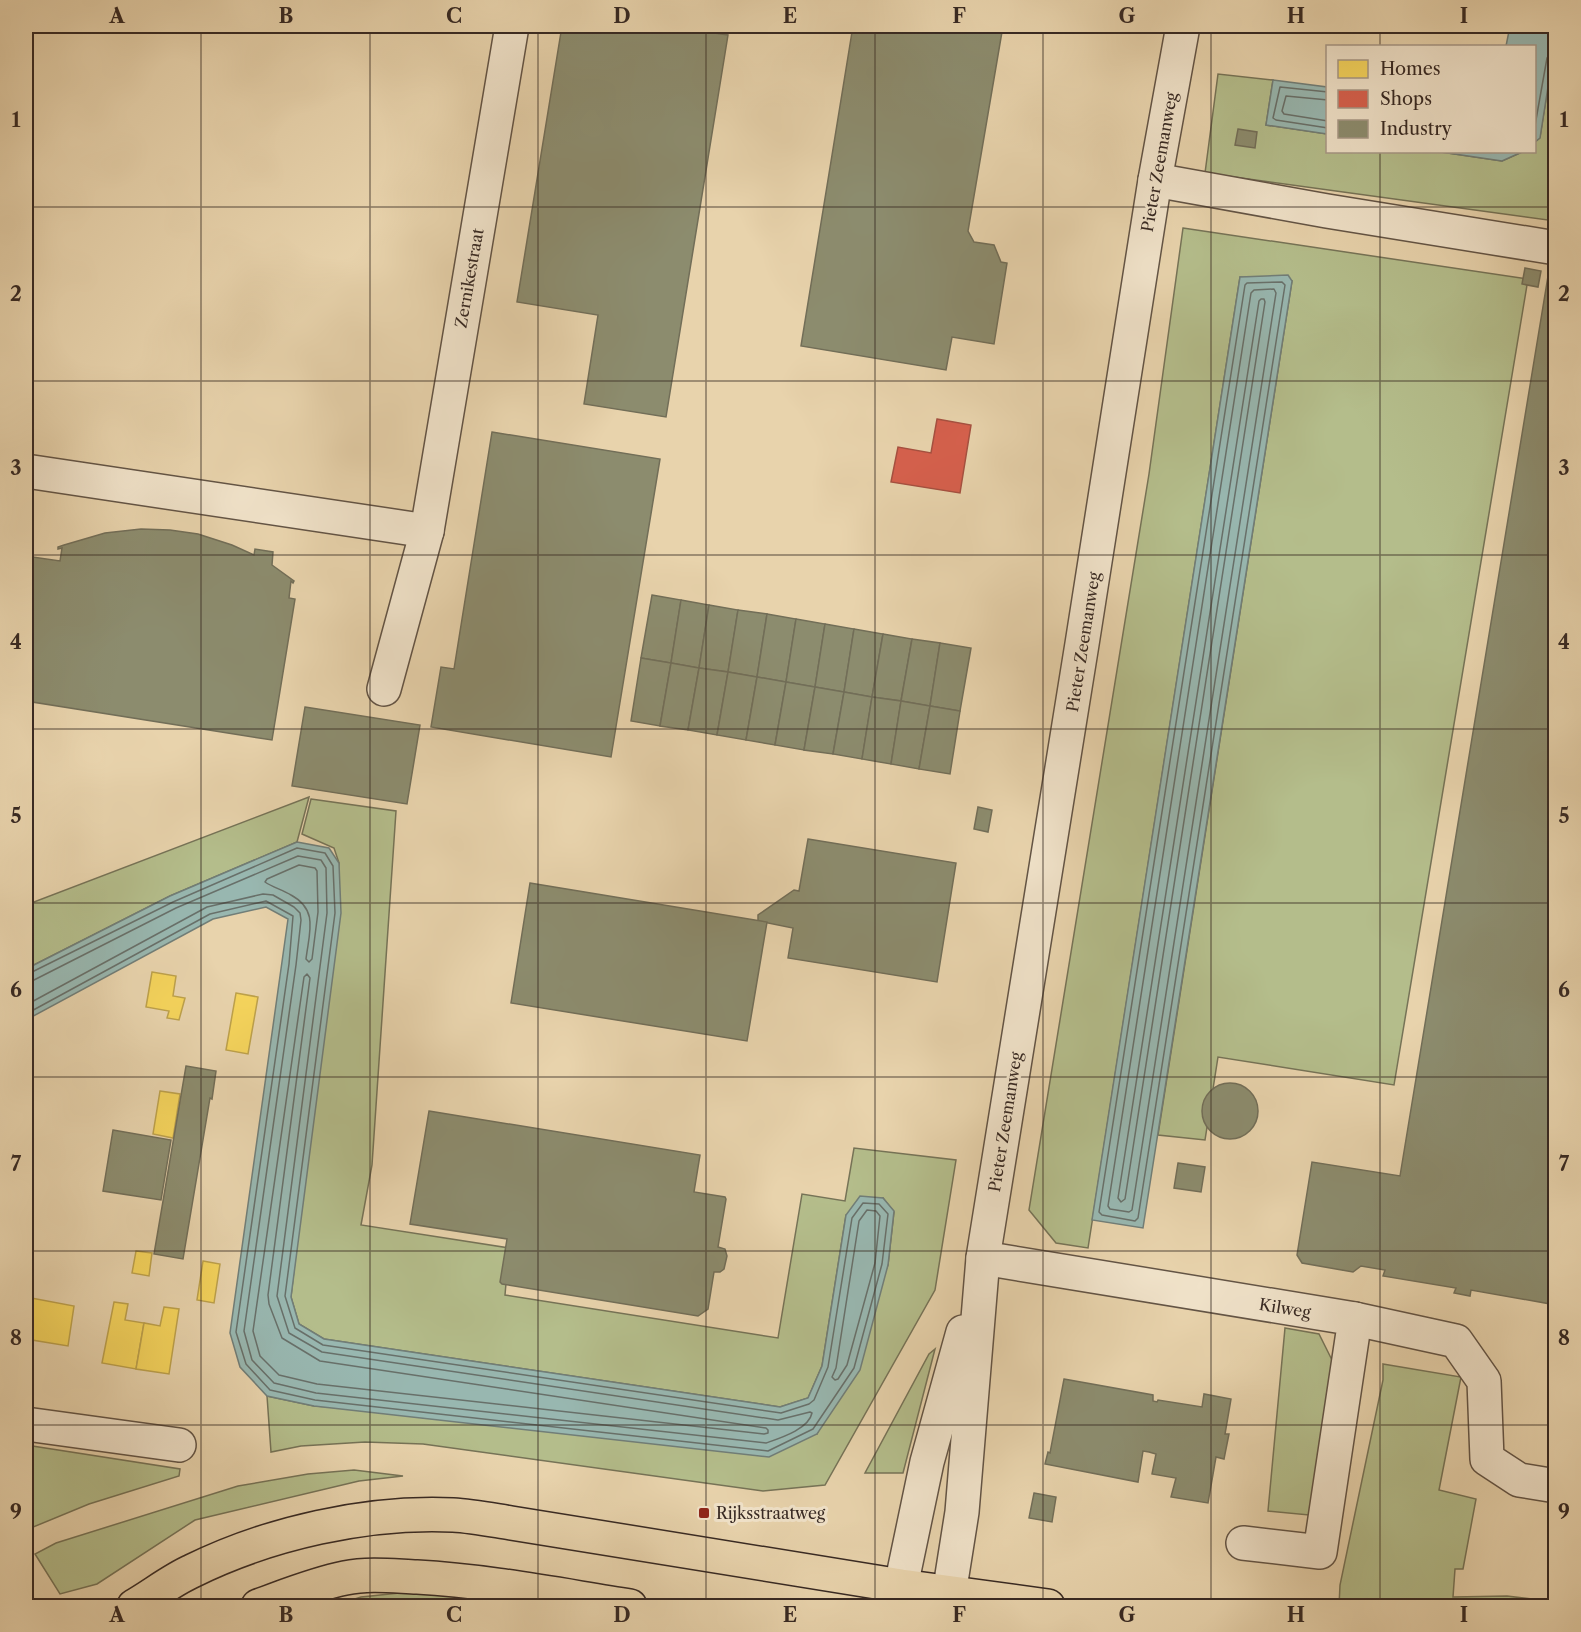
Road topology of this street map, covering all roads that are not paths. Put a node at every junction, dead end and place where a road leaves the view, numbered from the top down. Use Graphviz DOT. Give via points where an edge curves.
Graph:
graph roads {
  1 [pos="512,26"];
  2 [pos="1183,26"];
  3 [pos="1155,180"];
  4 [pos="1556,248"];
  5 [pos="26,471"];
  6 [pos="427,531"];
  7 [pos="384,689"];
  8 [pos="983,1258"];
  9 [pos="1355,1319"];
  10 [pos="26,1424"];
  11 [pos="179,1445"];
  12 [pos="1556,1486"];
  13 [pos="1243,1543"];
  14 [pos="903,1596"];
  15 [pos="946,1600"];
  16 [pos="134,1606"];
  17 [pos="258,1606"];
  18 [pos="630,1606"];
  19 [pos="1048,1606"];
  1 -- 6 [label="street, Zernikestraat"];
  2 -- 3 [label="street, Pieter Zeemanweg"];
  3 -- 4 [label="street"];
  3 -- 8 [label="street, Pieter Zeemanweg"];
  5 -- 6 [label="street"];
  6 -- 7 [label="street, Zernikestraat"];
  8 -- 9 [label="street, Kilweg"];
  8 -- 14 [label="street, Pieter Zeemanweg" via="927,1462"];
  8 -- 15 [label="street, Pieter Zeemanweg" via="962,1512"];
  9 -- 12 [label="street, Kilweg" via="1456,1341 1484,1381 1487,1459 1519,1480"];
  9 -- 13 [label="street" via="1320,1552"];
  10 -- 11 [label="street"];
  14 -- 15 [label="main road"];
  14 -- 16 [label="main road" via="512,1523 441,1515 369,1517 314,1527 192,1571"];
  15 -- 19 [label="main road"];
  17 -- 18 [label="main road" via="309,1587 378,1575 464,1581"];
}
